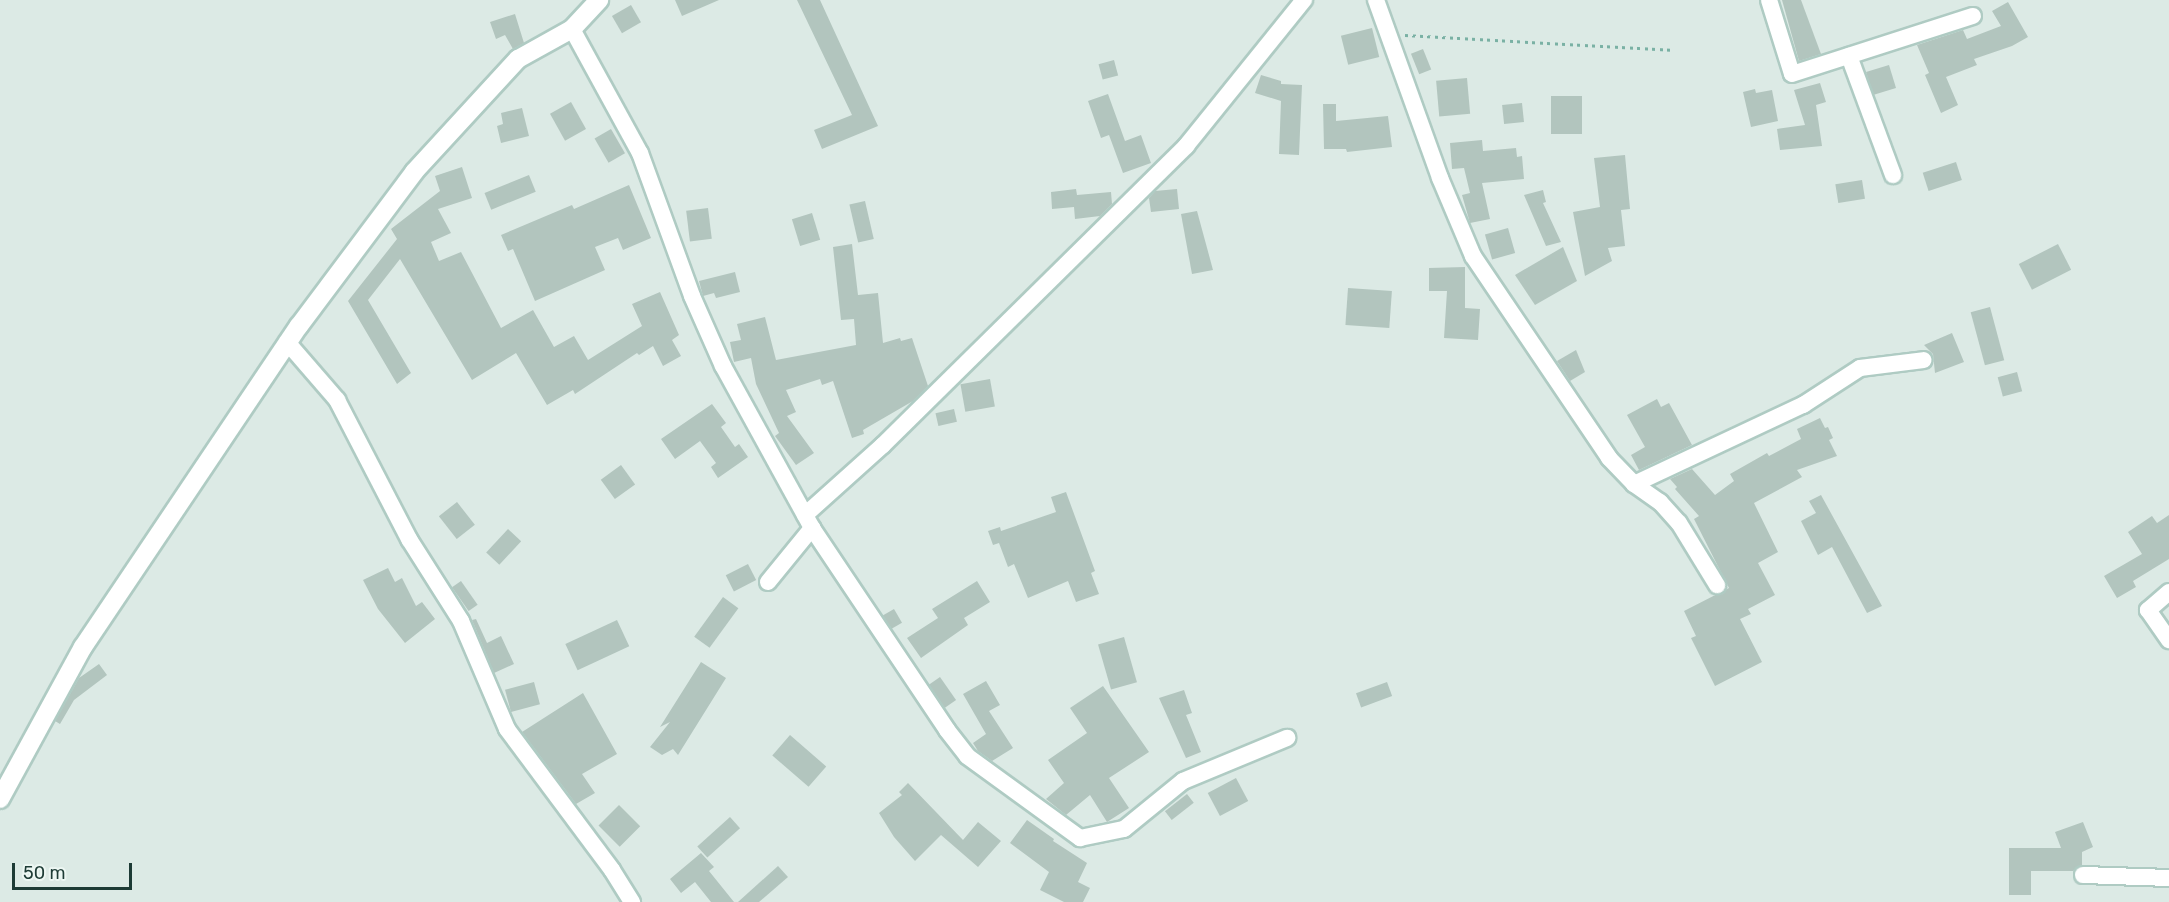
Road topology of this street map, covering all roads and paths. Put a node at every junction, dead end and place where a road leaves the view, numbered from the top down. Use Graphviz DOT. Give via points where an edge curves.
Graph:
graph roads {
  1 [pos="599,0"];
  2 [pos="1304,0"];
  3 [pos="1376,0"];
  4 [pos="1769,0"];
  5 [pos="1973,16"];
  6 [pos="572,29"];
  7 [pos="1388,34"];
  8 [pos="1671,50"];
  9 [pos="1849,56"];
  10 [pos="1893,175"];
  11 [pos="288,342"];
  12 [pos="1924,360"];
  13 [pos="1634,484"];
  14 [pos="808,522"];
  15 [pos="768,582"];
  16 [pos="1717,585"];
  17 [pos="2169,592"];
  18 [pos="2169,640"];
  19 [pos="1287,738"];
  20 [pos="0,799"];
  21 [pos="2083,875"];
  22 [pos="2169,878"];
  23 [pos="632,902"];
  1 -- 6 [label="street"];
  2 -- 14 [label="street" via="1186,146"];
  3 -- 7 [label="street"];
  4 -- 9 [label="street" via="1792,75"];
  5 -- 9 [label="street"];
  6 -- 11 [label="street" via="518,59 414,172"];
  6 -- 14 [label="street" via="640,153 692,296 723,366"];
  7 -- 8 [label="path"];
  7 -- 13 [label="street" via="1473,256 1609,458"];
  9 -- 10 [label="street"];
  11 -- 20 [label="street" via="83,647"];
  11 -- 23 [label="street" via="337,400 409,539 461,621 507,729"];
  12 -- 13 [label="street" via="1860,368 1803,405"];
  13 -- 16 [label="street" via="1660,502 1679,523"];
  14 -- 15 [label="street"];
  14 -- 19 [label="street" via="967,756 1080,838 1124,829 1184,781"];
  17 -- 18 [label="street" via="2148,610"];
  21 -- 22 [label="street"];
}
